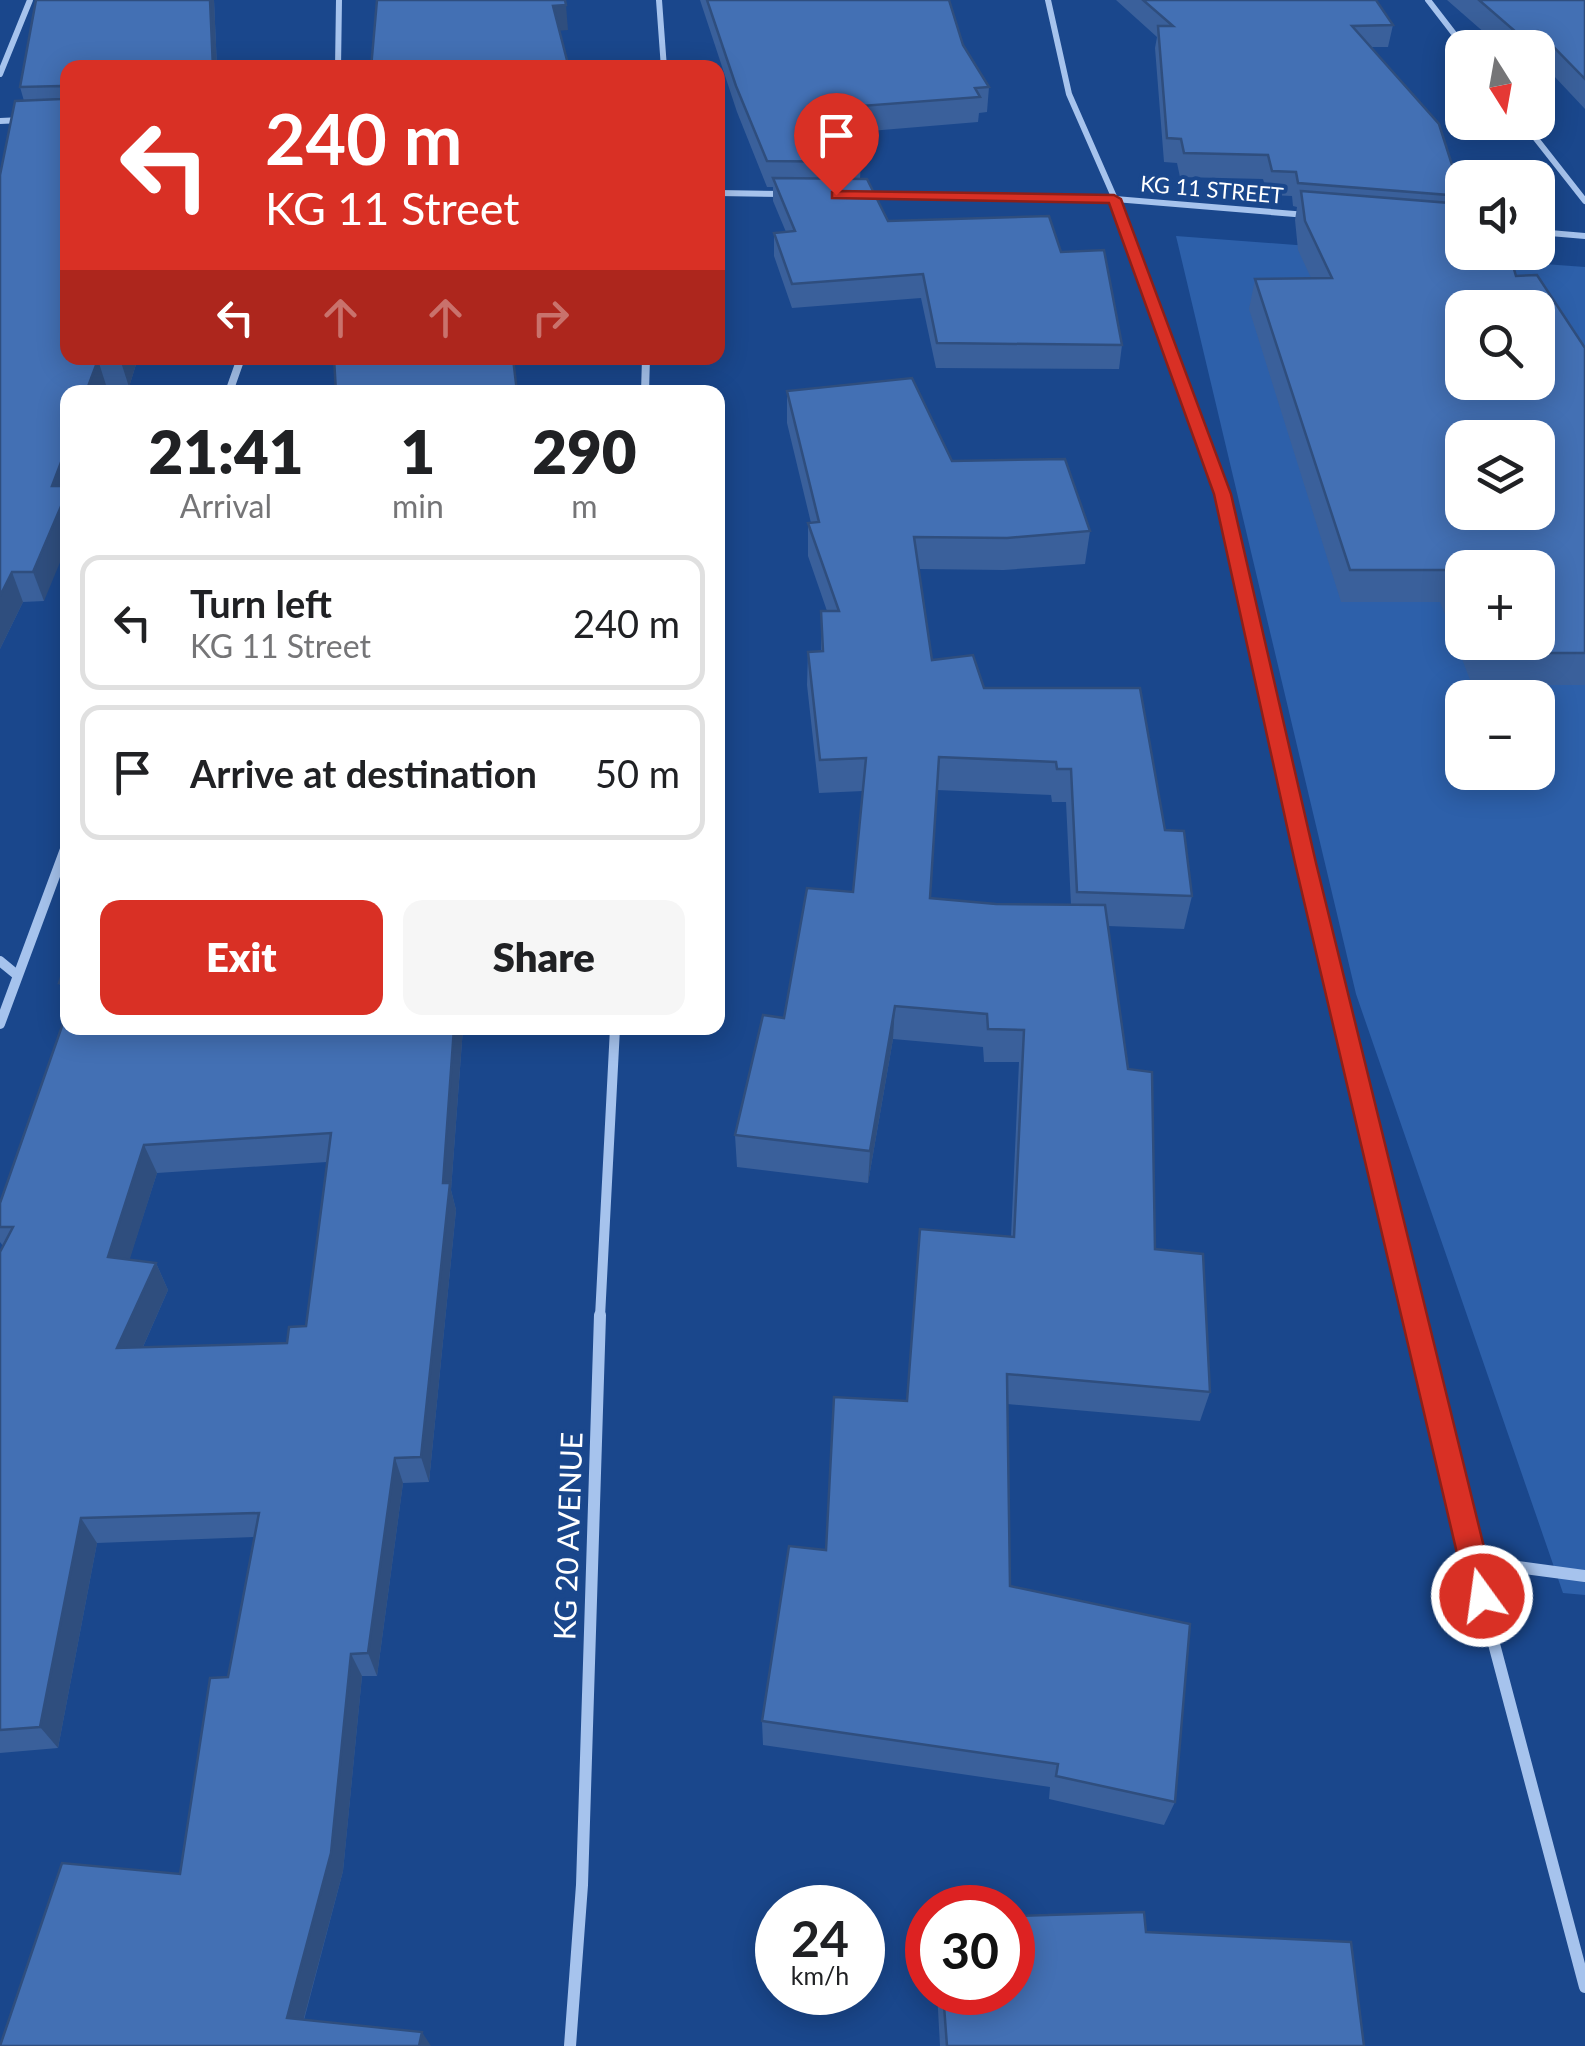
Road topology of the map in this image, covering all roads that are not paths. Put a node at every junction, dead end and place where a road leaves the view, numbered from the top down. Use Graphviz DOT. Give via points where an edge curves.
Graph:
graph roads {
  1 [pos="30,0"];
  2 [pos="339,0"];
  3 [pos="659,0"];
  4 [pos="1048,0"];
  5 [pos="1428,0"];
  6 [pos="1451,30"];
  7 [pos="338,60"];
  8 [pos="663,60"];
  9 [pos="0,74"];
  10 [pos="34,119"];
  11 [pos="0,121"];
  12 [pos="1538,140"];
  13 [pos="725,193"];
  14 [pos="797,194"];
  15 [pos="856,195"];
  16 [pos="1114,199"];
  17 [pos="1585,201"];
  18 [pos="1324,216"];
  19 [pos="1555,233"];
  20 [pos="1585,236"];
  21 [pos="60,863"];
  22 [pos="0,961"];
  23 [pos="17,975"];
  24 [pos="0,1024"];
  25 [pos="615,1035"];
  26 [pos="1472,1561"];
  27 [pos="1585,1576"];
  28 [pos="1585,1987"];
  29 [pos="570,2046"];
  1 -- 9 [label="street"];
  2 -- 7 [label="street"];
  3 -- 8 [label="street"];
  4 -- 16 [label="street" via="1069,94"];
  5 -- 6 [label="street"];
  10 -- 11 [label="street"];
  12 -- 17 [label="street"];
  13 -- 14 [label="street"];
  15 -- 16 [label="street, KG 11 STREET"];
  16 -- 18 [label="street, KG 11 STREET"];
  16 -- 26 [label="street" via="1222,494"];
  19 -- 20 [label="street"];
  21 -- 23 [label="street"];
  22 -- 23 [label="street"];
  23 -- 24 [label="street"];
  25 -- 29 [label="street, KG 20 AVENUE"];
  26 -- 27 [label="street"];
  26 -- 28 [label="street"];
}
